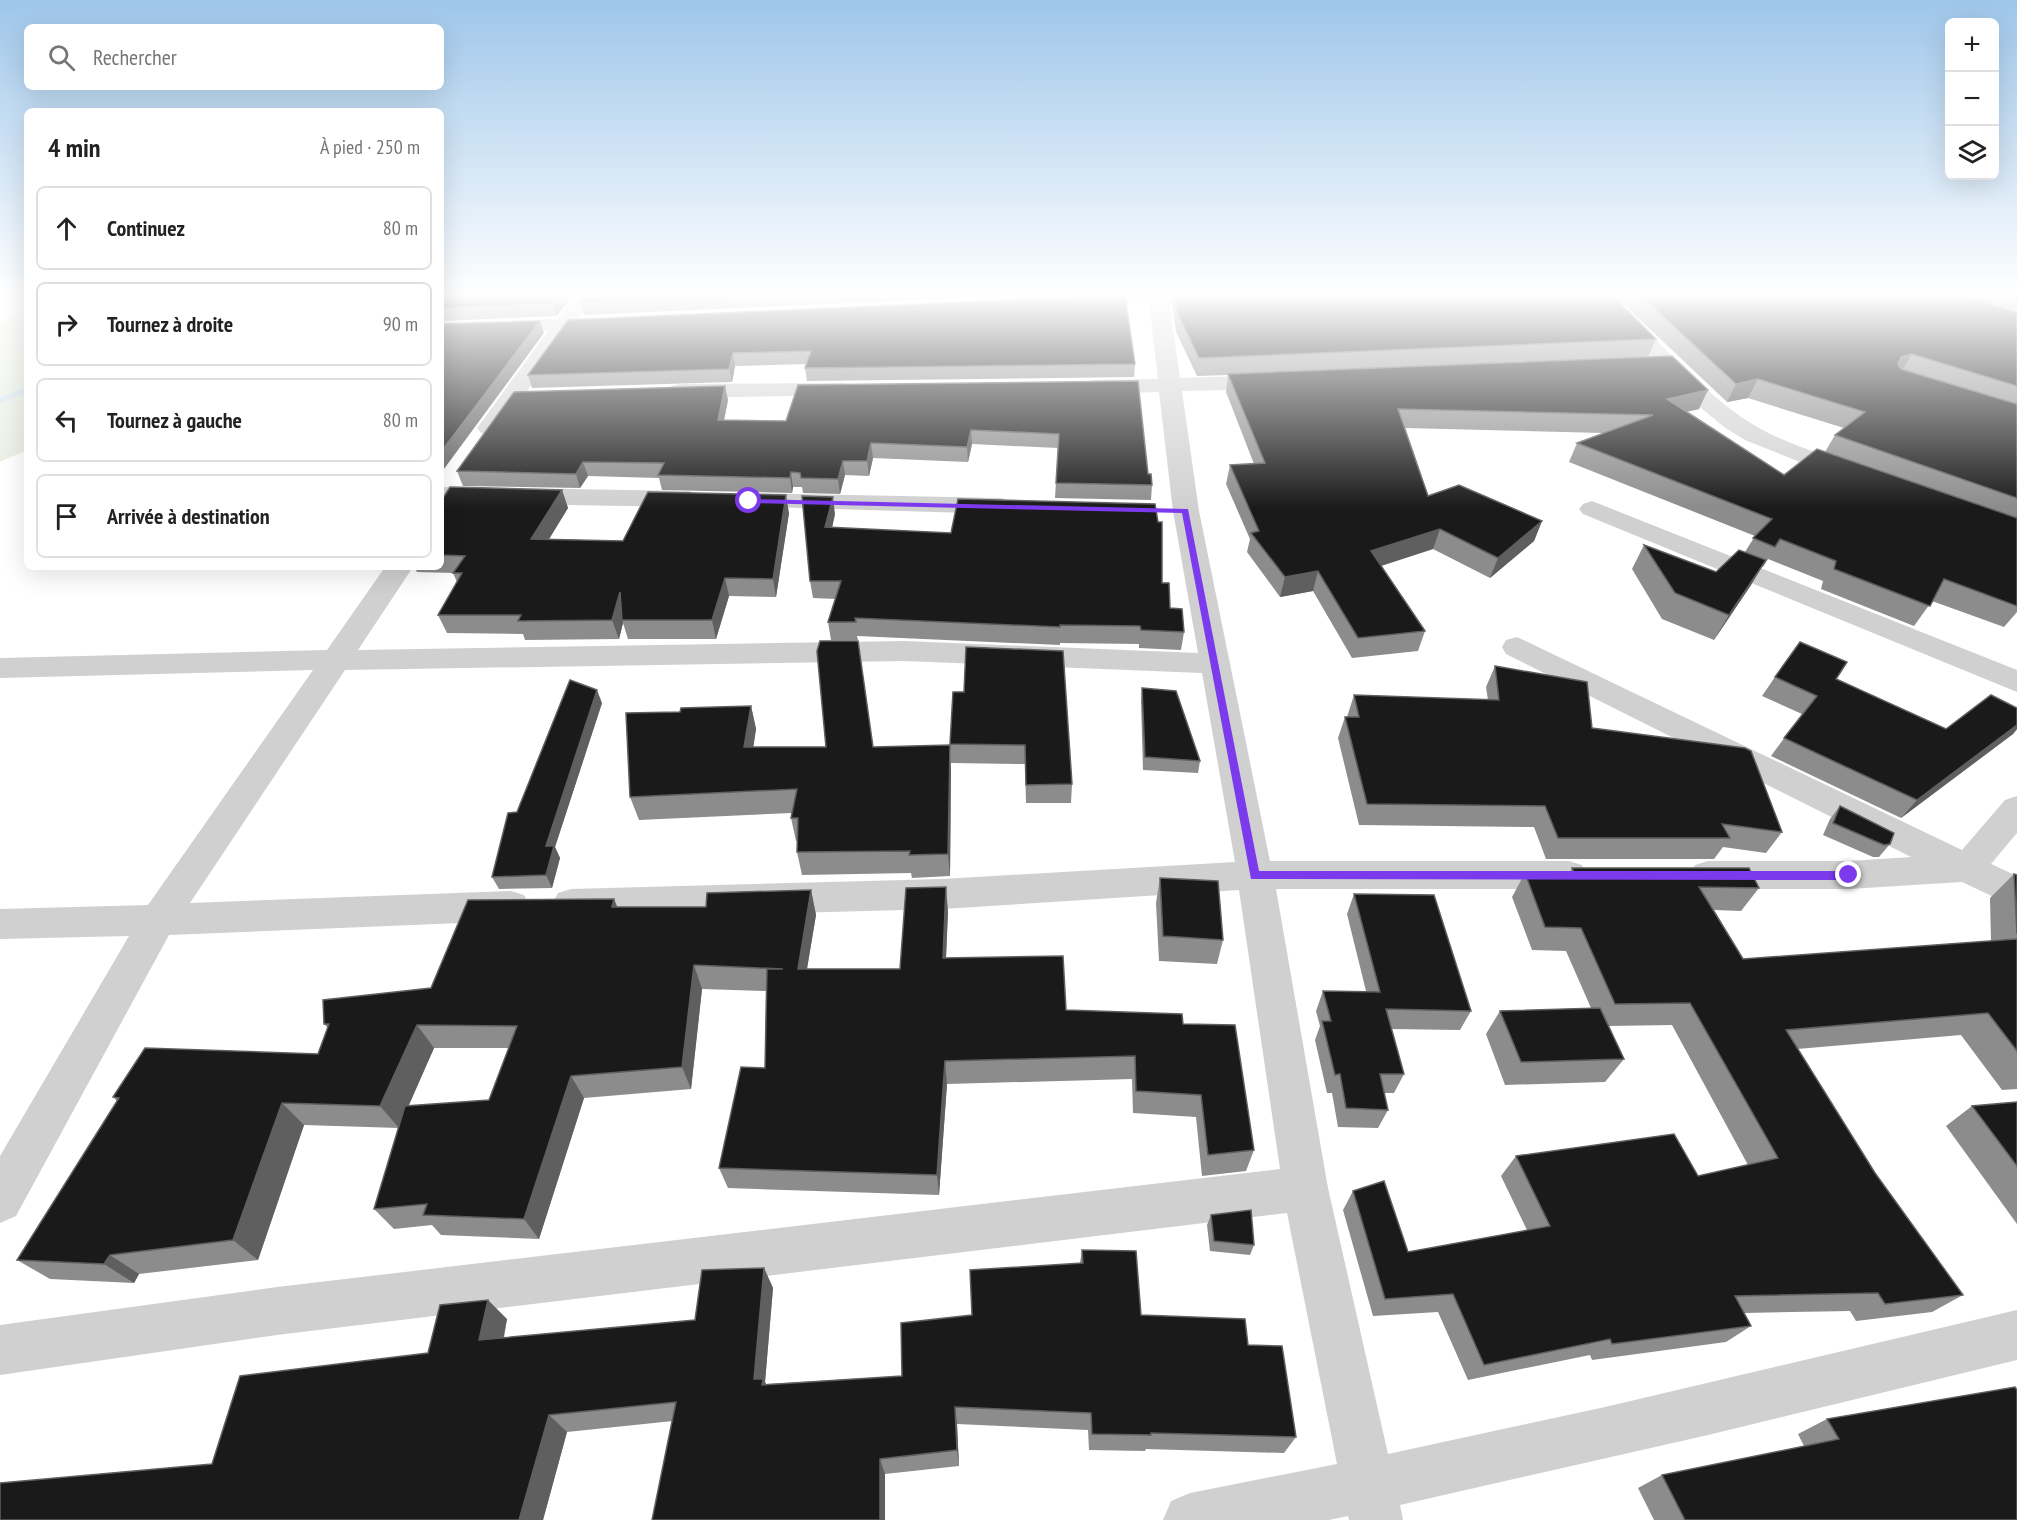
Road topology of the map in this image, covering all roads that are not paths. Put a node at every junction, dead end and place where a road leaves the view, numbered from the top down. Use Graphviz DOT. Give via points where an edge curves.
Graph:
graph roads {
  1 [pos="534,366"];
  2 [pos="1169,366"];
  3 [pos="1673,366"];
  4 [pos="1290,381"];
  5 [pos="1170,386"];
  6 [pos="1076,387"];
  7 [pos="863,389"];
  8 [pos="654,392"];
  9 [pos="534,397"];
  10 [pos="510,398"];
  11 [pos="476,447"];
  12 [pos="1871,481"];
  13 [pos="446,489"];
  14 [pos="1020,507"];
  15 [pos="1592,509"];
  16 [pos="397,570"];
  17 [pos="1517,647"];
  18 [pos="336,660"];
  19 [pos="1215,664"];
  20 [pos="0,668"];
  21 [pos="2017,682"];
  22 [pos="2017,809"];
  23 [pos="1967,868"];
  24 [pos="1599,875"];
  25 [pos="1671,875"];
  26 [pos="1255,876"];
  27 [pos="2017,893"];
  28 [pos="158,920"];
  29 [pos="0,924"];
  30 [pos="1305,1188"];
  31 [pos="0,1200"];
  32 [pos="2017,1335"];
  33 [pos="0,1350"];
  34 [pos="1372,1504"];
  35 [pos="1190,1520"];
  1 -- 10 [label="street"];
  2 -- 5 [label="street"];
  3 -- 12 [label="street" via="1709,403 1753,435"];
  4 -- 5 [label="street"];
  5 -- 6 [label="street"];
  5 -- 19 [label="street" via="1174,510"];
  7 -- 8 [label="street"];
  9 -- 10 [label="street"];
  10 -- 11 [label="street"];
  13 -- 14 [label="street"];
  15 -- 21 [label="street"];
  16 -- 18 [label="street"];
  17 -- 23 [label="street"];
  18 -- 19 [label="street" via="904,651"];
  18 -- 20 [label="street"];
  18 -- 28 [label="street"];
  19 -- 26 [label="street"];
  22 -- 23 [label="street"];
  23 -- 25 [label="street" via="1849,875"];
  23 -- 27 [label="street"];
  24 -- 26 [label="street"];
  26 -- 28 [label="street" via="942,894"];
  26 -- 30 [label="street"];
  28 -- 29 [label="street"];
  28 -- 31 [label="street"];
  30 -- 33 [label="street" via="277,1311"];
  30 -- 34 [label="street"];
  32 -- 34 [label="street" via="1696,1413"];
  34 -- 35 [label="street"];
}
